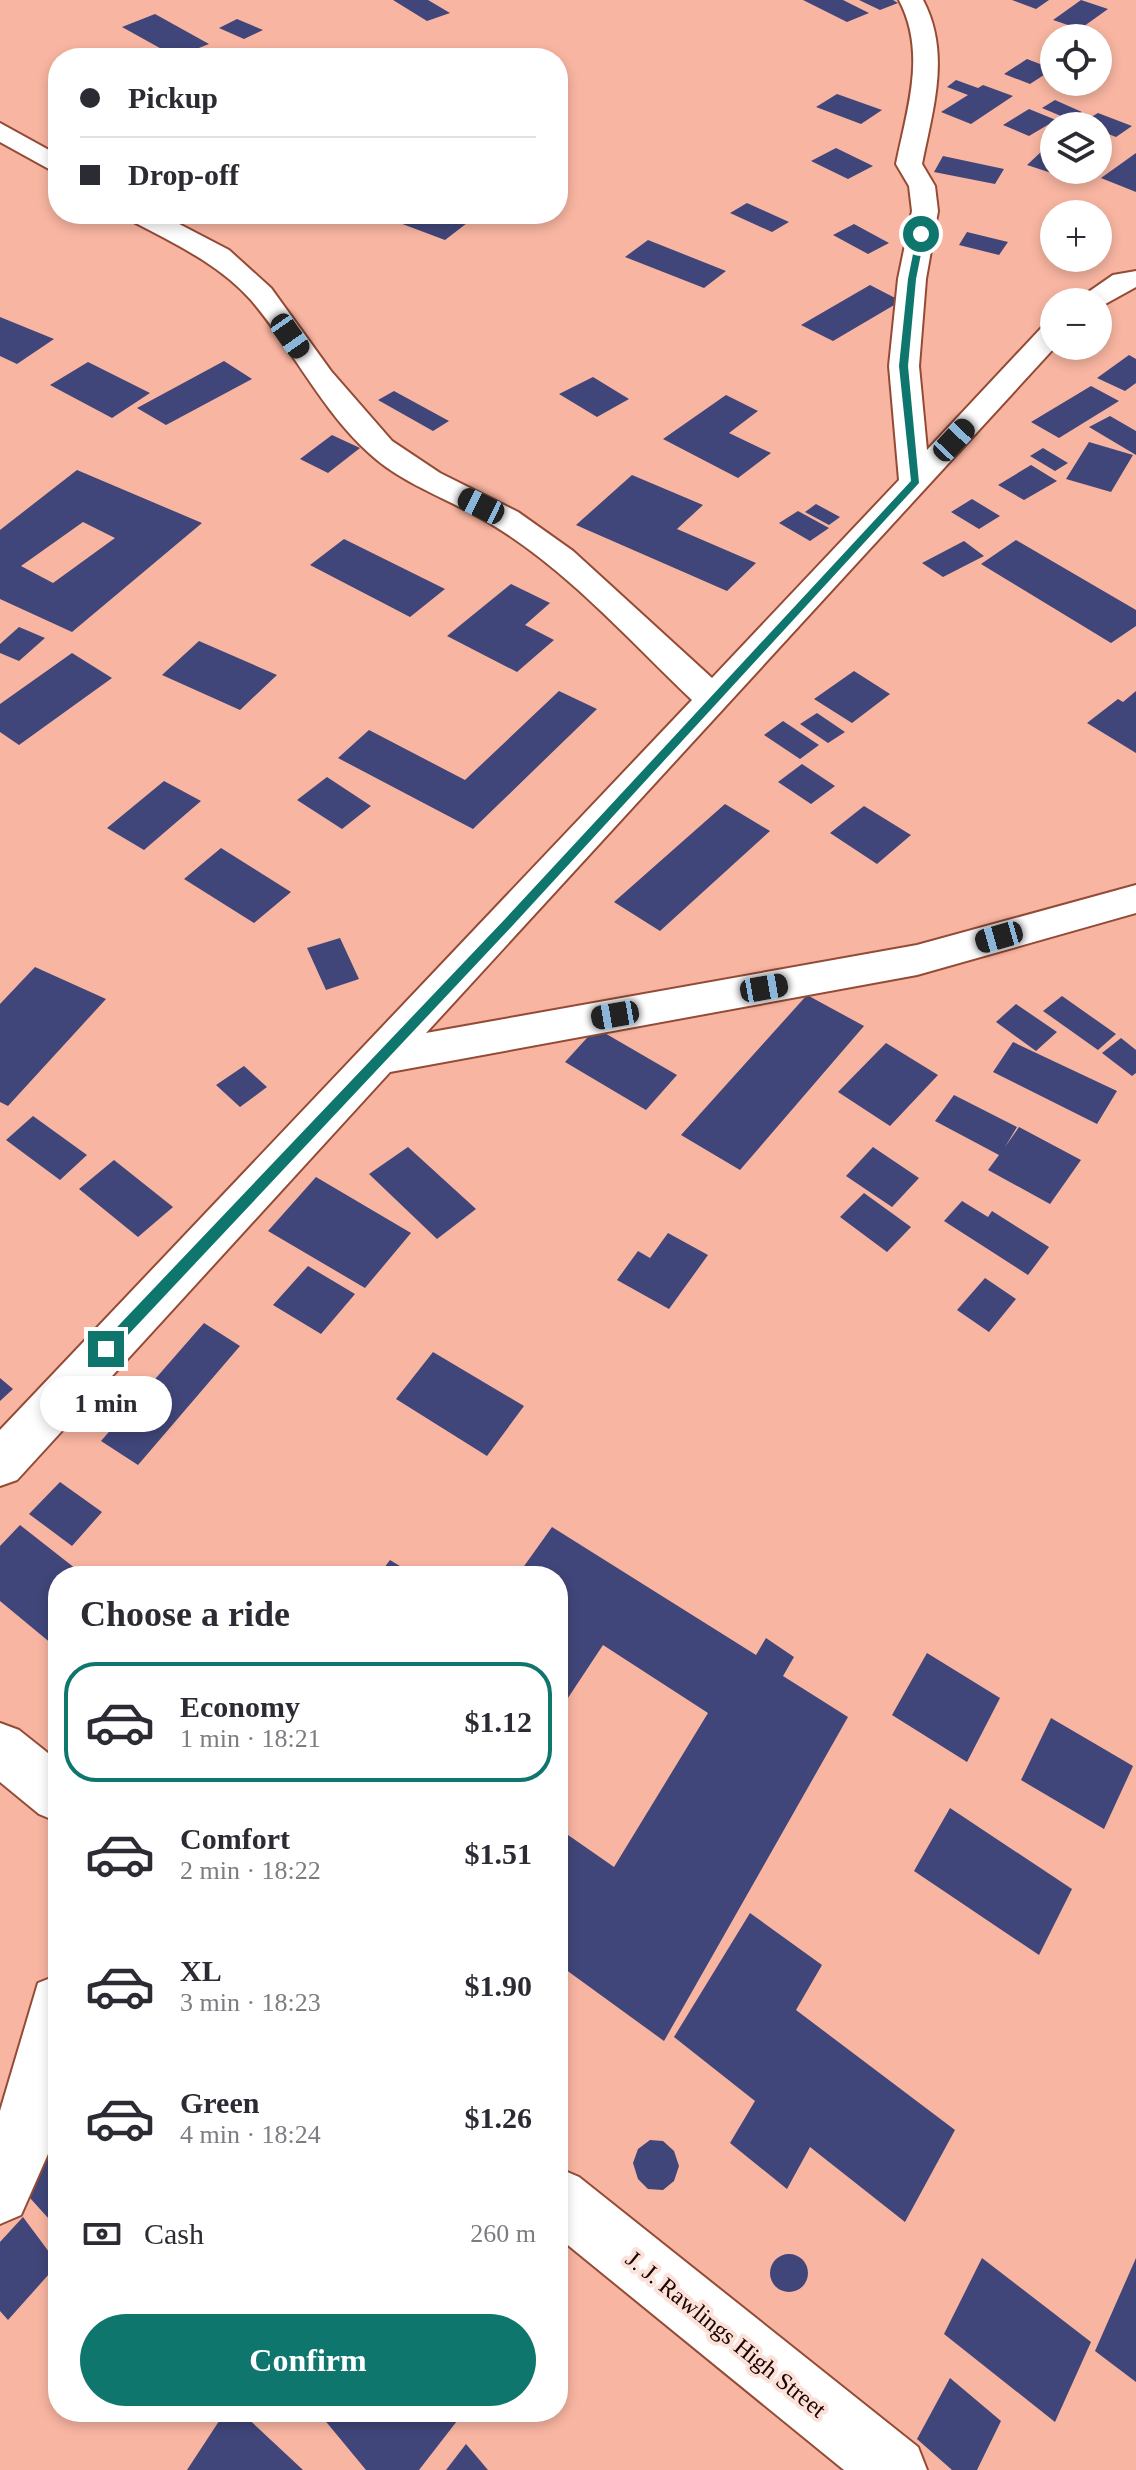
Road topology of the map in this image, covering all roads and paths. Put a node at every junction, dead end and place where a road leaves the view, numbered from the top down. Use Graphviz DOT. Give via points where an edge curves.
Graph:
graph roads {
  1 [pos="911,0"];
  2 [pos="0,131"];
  3 [pos="48,160"];
  4 [pos="159,224"];
  5 [pos="1136,279"];
  6 [pos="1111,288"];
  7 [pos="1040,346"];
  8 [pos="915,481"];
  9 [pos="713,699"];
  10 [pos="1136,899"];
  11 [pos="381,1057"];
  12 [pos="0,1464"];
  13 [pos="0,1749"];
  14 [pos="48,1787"];
  15 [pos="48,2041"];
  16 [pos="0,2194"];
  17 [pos="568,2206"];
  18 [pos="895,2470"];
  1 -- 8 [label="street" via="921,14 929,47 909,164 922,186 925,211 904,366"];
  2 -- 3 [label="street"];
  4 -- 9 [label="street" via="219,256 261,294 320,377 381,448 429,480 507,519 561,558"];
  5 -- 6 [label="street"];
  7 -- 8 [label="street"];
  8 -- 9 [label="street"];
  9 -- 11 [label="street"];
  10 -- 11 [label="street" via="917,960"];
  11 -- 12 [label="street"];
  13 -- 14 [label="street"];
  15 -- 16 [label="street" via="18,2154"];
  17 -- 18 [label="street, J. J. Rawlings High Street"];
}
